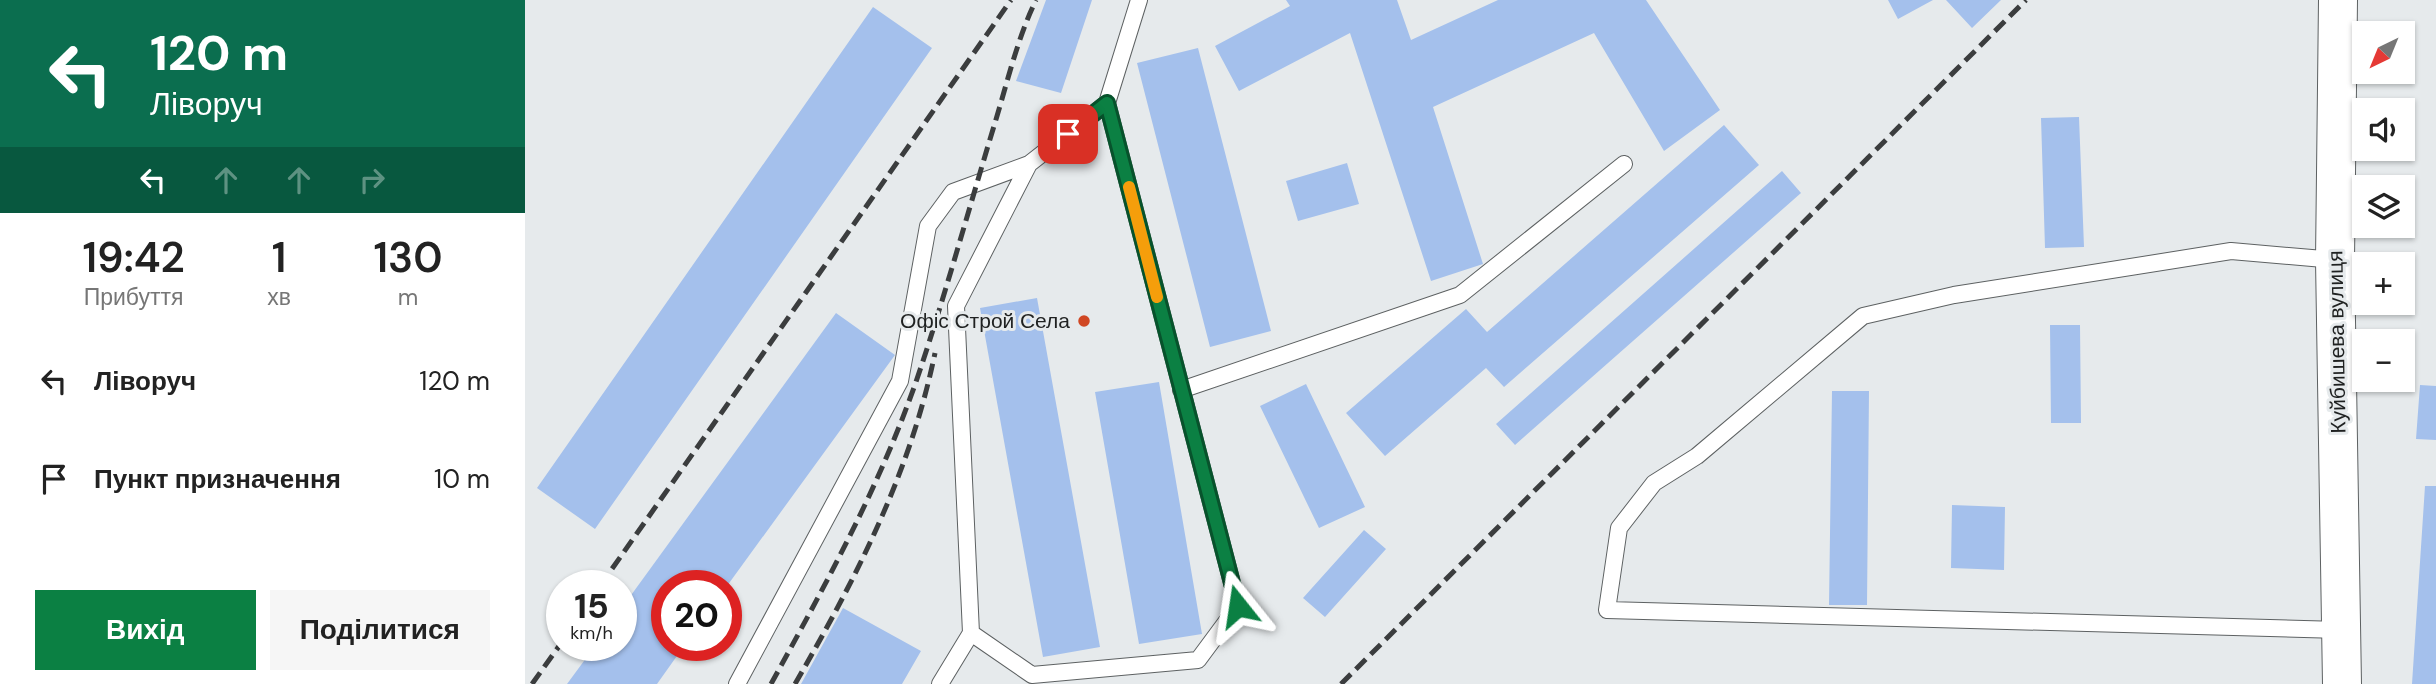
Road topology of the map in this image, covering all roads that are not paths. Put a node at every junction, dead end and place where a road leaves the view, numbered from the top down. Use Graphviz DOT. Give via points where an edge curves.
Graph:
graph roads {
  1 [pos="1139,0"];
  2 [pos="2338,0"];
  3 [pos="1107,103"];
  4 [pos="1029,164"];
  5 [pos="1624,164"];
  6 [pos="2335,260"];
  7 [pos="1181,390"];
  8 [pos="2343,631"];
  9 [pos="971,634"];
  10 [pos="737,684"];
  11 [pos="940,684"];
  12 [pos="2342,684"];
  1 -- 3 [label="lane"];
  2 -- 6 [label="main road, Куйбишева вулиця"];
  3 -- 4 [label="lane"];
  3 -- 7 [label="lane"];
  4 -- 9 [label="lane" via="956,306"];
  4 -- 10 [label="lane" via="954,192 928,226 900,381"];
  5 -- 7 [label="lane" via="1460,295"];
  6 -- 8 [label="main road, Куйбишева вулиця"];
  6 -- 8 [label="lane" via="2231,251 1954,295 1863,316 1696,456 1654,483 1619,528 1607,610"];
  7 -- 9 [label="lane" via="1238,606 1198,660 1032,675"];
  8 -- 12 [label="main road, Куйбишева вулиця"];
  9 -- 11 [label="lane"];
}
